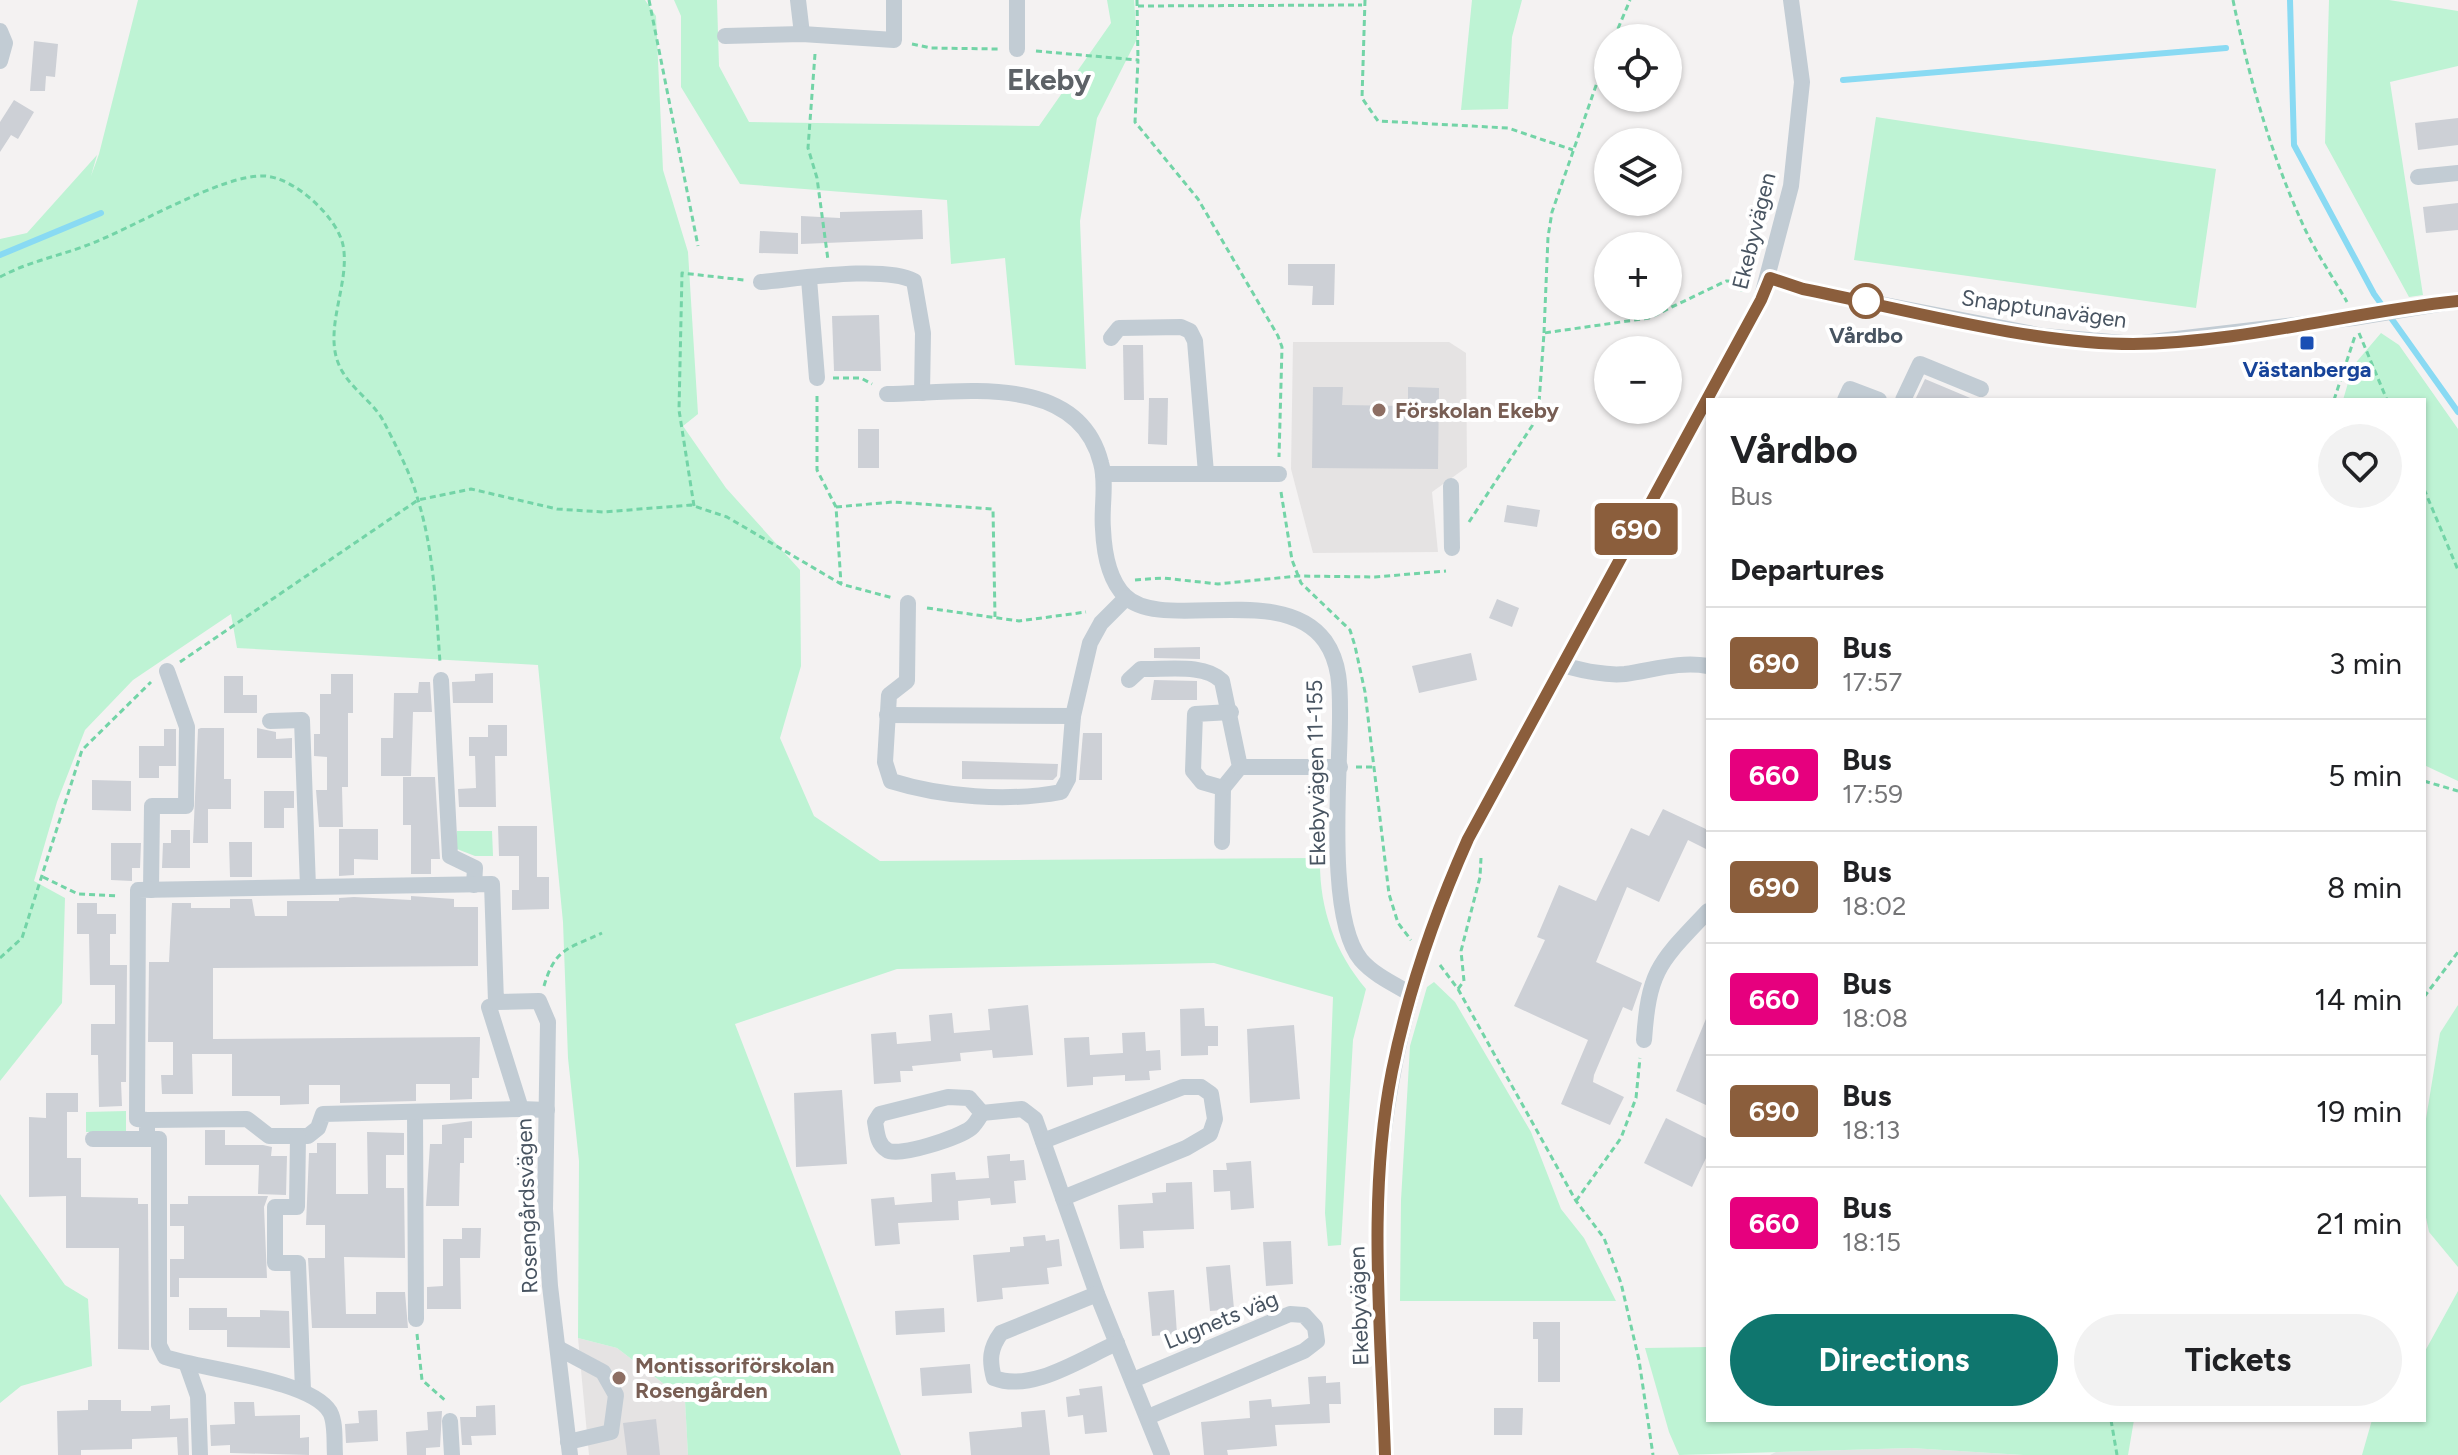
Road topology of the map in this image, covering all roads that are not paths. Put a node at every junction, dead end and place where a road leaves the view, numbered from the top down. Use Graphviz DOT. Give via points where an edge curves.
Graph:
graph roads {
  1 [pos="798,0"];
  2 [pos="894,0"];
  3 [pos="1017,0"];
  4 [pos="1791,0"];
  5 [pos="0,31"];
  6 [pos="809,34"];
  7 [pos="725,36"];
  8 [pos="1017,49"];
  9 [pos="0,61"];
  10 [pos="2458,173"];
  11 [pos="2418,177"];
  12 [pos="1770,278"];
  13 [pos="809,279"];
  14 [pos="761,282"];
  15 [pos="2458,301"];
  16 [pos="1111,338"];
  17 [pos="817,378"];
  18 [pos="1981,389"];
  19 [pos="922,393"];
  20 [pos="887,394"];
  21 [pos="1707,398"];
  22 [pos="1846,398"];
  23 [pos="1874,398"];
  24 [pos="1904,398"];
  25 [pos="1706,400"];
  26 [pos="1206,473"];
  27 [pos="1103,474"];
  28 [pos="1279,474"];
  29 [pos="1451,486"];
  30 [pos="1452,548"];
  31 [pos="1123,593"];
  32 [pos="908,603"];
  33 [pos="1562,665"];
  34 [pos="1706,666"];
  35 [pos="167,671"];
  36 [pos="441,680"];
  37 [pos="1129,680"];
  38 [pos="1231,712"];
  39 [pos="887,715"];
  40 [pos="1073,716"];
  41 [pos="270,721"];
  42 [pos="1240,767"];
  43 [pos="1340,767"];
  44 [pos="1223,788"];
  45 [pos="1222,842"];
  46 [pos="474,885"];
  47 [pos="308,887"];
  48 [pos="144,893"];
  49 [pos="1706,913"];
  50 [pos="1411,994"];
  51 [pos="492,1004"];
  52 [pos="1644,1040"];
  53 [pos="521,1109"];
  54 [pos="547,1110"];
  55 [pos="415,1112"];
  56 [pos="982,1113"];
  57 [pos="147,1120"];
  58 [pos="298,1136"];
  59 [pos="93,1139"];
  60 [pos="147,1139"];
  61 [pos="1043,1141"];
  62 [pos="1063,1198"];
  63 [pos="1097,1294"];
  64 [pos="416,1319"];
  65 [pos="1117,1343"];
  66 [pos="558,1348"];
  67 [pos="187,1365"];
  68 [pos="1133,1380"];
  69 [pos="303,1390"];
  70 [pos="1148,1417"];
  71 [pos="450,1421"];
  72 [pos="569,1449"];
  73 [pos="200,1455"];
  74 [pos="335,1455"];
  75 [pos="452,1455"];
  76 [pos="1162,1455"];
  77 [pos="1385,1455"];
  1 -- 6 [label="street"];
  2 -- 6 [label="street" via="894,40"];
  3 -- 8 [label="street"];
  4 -- 12 [label="street, Ekebyvägen" via="1802,82 1791,186"];
  5 -- 9 [label="street" via="5,43"];
  6 -- 7 [label="street"];
  10 -- 11 [label="street"];
  12 -- 15 [label="street, Snapptunavägen" via="2085,341 2134,344"];
  12 -- 21 [label="street, Ekebyvägen"];
  13 -- 14 [label="street"];
  13 -- 17 [label="street"];
  13 -- 19 [label="street" via="903,275 914,281 923,333"];
  16 -- 26 [label="street" via="1119,328 1190,331"];
  18 -- 24 [label="street" via="1920,364"];
  19 -- 20 [label="street"];
  19 -- 27 [label="street" via="1040,397 1072,413 1092,435"];
  22 -- 23 [label="street" via="1850,389"];
  25 -- 33 [label="street, Ekebyvägen"];
  26 -- 27 [label="street"];
  26 -- 28 [label="street"];
  27 -- 31 [label="street" via="1105,559"];
  29 -- 30 [label="street"];
  31 -- 40 [label="street" via="1090,643"];
  31 -- 43 [label="street, Ekebyvägen 11-155" via="1144,605 1175,609 1276,611 1324,639 1339,678"];
  32 -- 39 [label="street" via="907,681 889,695"];
  33 -- 34 [label="street" via="1623,674 1690,663"];
  33 -- 50 [label="street, Ekebyvägen" via="1468,839 1443,894"];
  35 -- 48 [label="street" via="187,727 186,806 152,806"];
  36 -- 46 [label="street" via="450,856 475,868"];
  37 -- 38 [label="street" via="1141,669 1209,672 1222,681"];
  38 -- 42 [label="street"];
  38 -- 44 [label="street" via="1195,714 1193,771 1202,782"];
  39 -- 40 [label="street"];
  39 -- 40 [label="street" via="885,762 891,781 953,794 1044,795 1061,792 1068,779"];
  41 -- 47 [label="street" via="302,720"];
  42 -- 43 [label="street"];
  42 -- 44 [label="street"];
  43 -- 50 [label="street, Ekebyvägen 11-155" via="1339,895 1347,933 1361,959"];
  44 -- 45 [label="street"];
  46 -- 47 [label="street"];
  46 -- 51 [label="street" via="492,884"];
  47 -- 48 [label="street"];
  48 -- 57 [label="street" via="137,1119"];
  49 -- 52 [label="street" via="1662,960 1648,993"];
  50 -- 77 [label="street, Ekebyvägen" via="1392,1071 1378,1201"];
  51 -- 53 [label="street"];
  51 -- 54 [label="street, Rosengårdsvägen" via="539,1001 548,1022"];
  53 -- 54 [label="street"];
  53 -- 55 [label="street"];
  54 -- 66 [label="street, Rosengårdsvägen" via="545,1209"];
  55 -- 58 [label="street" via="323,1114 314,1132"];
  55 -- 64 [label="street"];
  56 -- 56 [label="street" via="972,1128 948,1140 898,1152 882,1145 875,1122 880,1114 948,1097 969,1098"];
  56 -- 61 [label="street" via="1022,1109 1035,1119"];
  57 -- 58 [label="street" via="247,1119 269,1136"];
  57 -- 60 [label="street"];
  58 -- 69 [label="street" via="297,1207 275,1207 275,1263 298,1263"];
  59 -- 60 [label="street"];
  60 -- 67 [label="street" via="159,1139 159,1345 165,1357"];
  61 -- 62 [label="street"];
  61 -- 62 [label="street" via="1183,1087 1201,1087 1211,1094 1215,1119 1210,1134"];
  62 -- 63 [label="street"];
  63 -- 65 [label="street"];
  63 -- 65 [label="street" via="1001,1333 992,1346 994,1378 1009,1384 1029,1382"];
  65 -- 68 [label="street"];
  66 -- 72 [label="street, Rosengårdsvägen"];
  66 -- 72 [label="street" via="603,1372 616,1395 611,1432"];
  67 -- 69 [label="street"];
  67 -- 73 [label="street" via="198,1396"];
  68 -- 70 [label="street"];
  68 -- 70 [label="street, Lugnets väg" via="1290,1314 1304,1315 1315,1327 1317,1341 1304,1351"];
  69 -- 74 [label="street" via="333,1418"];
  70 -- 76 [label="street"];
  71 -- 75 [label="street"];
}
